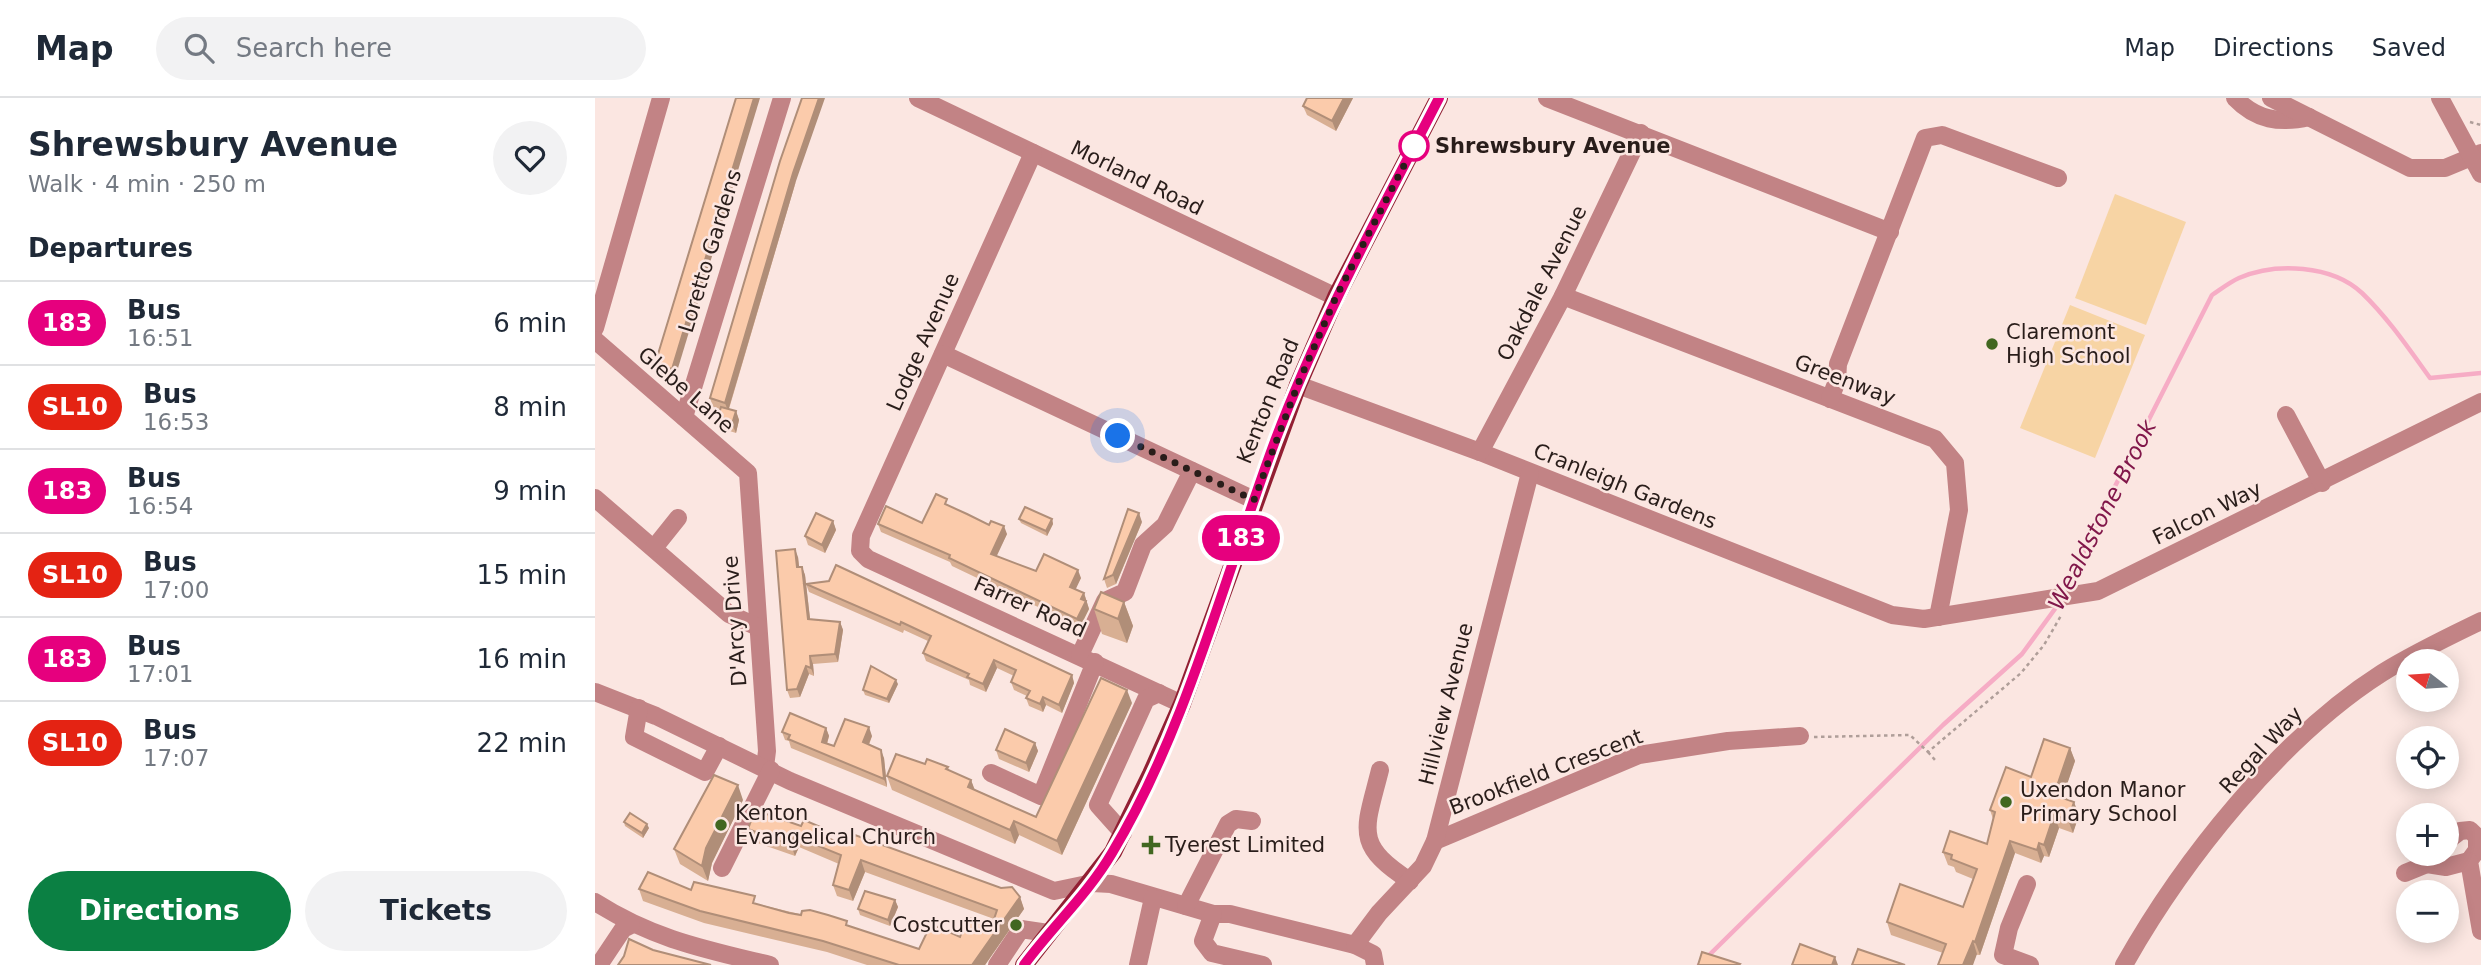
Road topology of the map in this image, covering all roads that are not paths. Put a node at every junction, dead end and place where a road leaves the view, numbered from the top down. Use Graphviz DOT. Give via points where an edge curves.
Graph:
graph roads {
  1 [pos="661,98"];
  2 [pos="782,98"];
  3 [pos="918,98"];
  4 [pos="1546,98"];
  5 [pos="2235,98"];
  6 [pos="2271,98"];
  7 [pos="2440,98"];
  8 [pos="1437,99"];
  9 [pos="2309,117"];
  10 [pos="1641,133"];
  11 [pos="1033,153"];
  12 [pos="2476,155"];
  13 [pos="2481,174"];
  14 [pos="2058,178"];
  15 [pos="1889,232"];
  16 [pos="1563,296"];
  17 [pos="1336,297"];
  18 [pos="595,328"];
  19 [pos="595,340"];
  20 [pos="943,354"];
  21 [pos="1298,384"];
  22 [pos="1830,399"];
  23 [pos="2481,402"];
  24 [pos="2286,415"];
  25 [pos="684,417"];
  26 [pos="1480,452"];
  27 [pos="1192,471"];
  28 [pos="748,473"];
  29 [pos="1529,473"];
  30 [pos="2322,483"];
  31 [pos="595,498"];
  32 [pos="1254,500"];
  33 [pos="678,518"];
  34 [pos="653,548"];
  35 [pos="860,551"];
  36 [pos="1938,617"];
  37 [pos="2481,621"];
  38 [pos="758,627"];
  39 [pos="1088,659"];
  40 [pos="595,692"];
  41 [pos="1159,693"];
  42 [pos="1182,704"];
  43 [pos="639,709"];
  44 [pos="1800,736"];
  45 [pos="719,746"];
  46 [pos="768,768"];
  47 [pos="1380,770"];
  48 [pos="991,773"];
  49 [pos="1252,821"];
  50 [pos="2459,832"];
  51 [pos="1123,833"];
  52 [pos="1435,841"];
  53 [pos="2469,861"];
  54 [pos="2459,864"];
  55 [pos="2418,866"];
  56 [pos="722,868"];
  57 [pos="2405,873"];
  58 [pos="1410,881"];
  59 [pos="1092,883"];
  60 [pos="2027,884"];
  61 [pos="1153,898"];
  62 [pos="595,902"];
  63 [pos="1187,906"];
  64 [pos="1213,914"];
  65 [pos="631,925"];
  66 [pos="1370,927"];
  67 [pos="2481,931"];
  68 [pos="1048,933"];
  69 [pos="1355,945"];
  70 [pos="1374,959"];
  71 [pos="2000,960"];
  72 [pos="2028,964"];
  73 [pos="599,965"];
  74 [pos="770,965"];
  75 [pos="997,965"];
  76 [pos="1024,965"];
  77 [pos="1138,965"];
  78 [pos="1263,965"];
  79 [pos="2125,965"];
  1 -- 18 [label="street"];
  2 -- 25 [label="street, Loretto Gardens"];
  3 -- 11 [label="street, Morland Road"];
  4 -- 10 [label="street"];
  5 -- 9 [label="street" via="2263,118 2291,122"];
  6 -- 9 [label="street"];
  7 -- 12 [label="street"];
  8 -- 17 [label="main road, Kenton Road"];
  9 -- 12 [label="street" via="2410,168 2445,168"];
  10 -- 15 [label="street"];
  10 -- 16 [label="street, Oakdale Avenue"];
  11 -- 17 [label="street, Morland Road"];
  11 -- 20 [label="street, Lodge Avenue"];
  12 -- 13 [label="street"];
  14 -- 15 [label="street" via="1942,135 1931,135 1925,138"];
  15 -- 22 [label="street" via="1838,364"];
  16 -- 22 [label="street, Greenway"];
  16 -- 26 [label="street, Oakdale Avenue"];
  17 -- 21 [label="main road, Kenton Road"];
  19 -- 25 [label="street, Glebe Lane"];
  20 -- 27 [label="street"];
  20 -- 35 [label="street, Lodge Avenue" via="860,536"];
  21 -- 26 [label="street, Cranleigh Gardens"];
  21 -- 32 [label="main road, Kenton Road"];
  22 -- 36 [label="street, Greenway" via="1935,439 1955,463 1959,510"];
  23 -- 30 [label="street, Falcon Way"];
  24 -- 30 [label="street"];
  25 -- 28 [label="street, Glebe Lane"];
  26 -- 29 [label="street, Cranleigh Gardens"];
  27 -- 32 [label="street"];
  27 -- 39 [label="street" via="1165,525 1143,545 1125,592 1105,601"];
  28 -- 38 [label="street, D'Arcy Drive"];
  29 -- 36 [label="street, Cranleigh Gardens" via="1892,615 1924,620"];
  29 -- 52 [label="street, Hillview Avenue"];
  30 -- 36 [label="street, Falcon Way" via="2098,590"];
  31 -- 34 [label="street"];
  32 -- 42 [label="main road, Kenton Road"];
  33 -- 34 [label="street"];
  34 -- 38 [label="street" via="729,614"];
  35 -- 39 [label="street, Farrer Road" via="868,559"];
  37 -- 79 [label="street, Regal Way" via="2382,673 2301,736 2208,843 2154,915"];
  38 -- 46 [label="street, D'Arcy Drive"];
  39 -- 41 [label="street, Farrer Road"];
  39 -- 48 [label="street" via="1041,796"];
  40 -- 43 [label="street"];
  41 -- 42 [label="street, Farrer Road"];
  41 -- 51 [label="street" via="1146,699 1098,805"];
  42 -- 51 [label="main road, Kenton Road"];
  43 -- 45 [label="street"];
  43 -- 45 [label="street" via="634,737 705,772"];
  44 -- 52 [label="street, Brookfield Crescent" via="1639,755"];
  45 -- 46 [label="street"];
  46 -- 56 [label="street"];
  46 -- 59 [label="street" via="798,776 809,789 1054,891"];
  47 -- 58 [label="street" via="1367,836 1375,854"];
  49 -- 63 [label="street" via="1236,819 1228,824"];
  50 -- 53 [label="street" via="2470,830 2477,837 2477,850"];
  51 -- 59 [label="main road, Kenton Road"];
  52 -- 58 [label="street, Hillview Avenue"];
  53 -- 54 [label="street"];
  53 -- 67 [label="street"];
  55 -- 57 [label="street"];
  58 -- 66 [label="street, Hillview Avenue"];
  59 -- 61 [label="street" via="1111,884"];
  59 -- 68 [label="main road, Kenton Road"];
  60 -- 71 [label="street"];
  61 -- 63 [label="street"];
  61 -- 77 [label="street"];
  62 -- 65 [label="street"];
  63 -- 64 [label="street"];
  64 -- 69 [label="street" via="1230,914"];
  64 -- 78 [label="street" via="1203,941 1212,953"];
  65 -- 73 [label="street" via="623,929"];
  65 -- 74 [label="street" via="664,939"];
  66 -- 69 [label="street, Hillview Avenue"];
  66 -- 70 [label="street"];
  68 -- 75 [label="street" via="1021,929"];
  68 -- 76 [label="main road, Kenton Road"];
  69 -- 70 [label="street"];
  71 -- 72 [label="street"];
}
